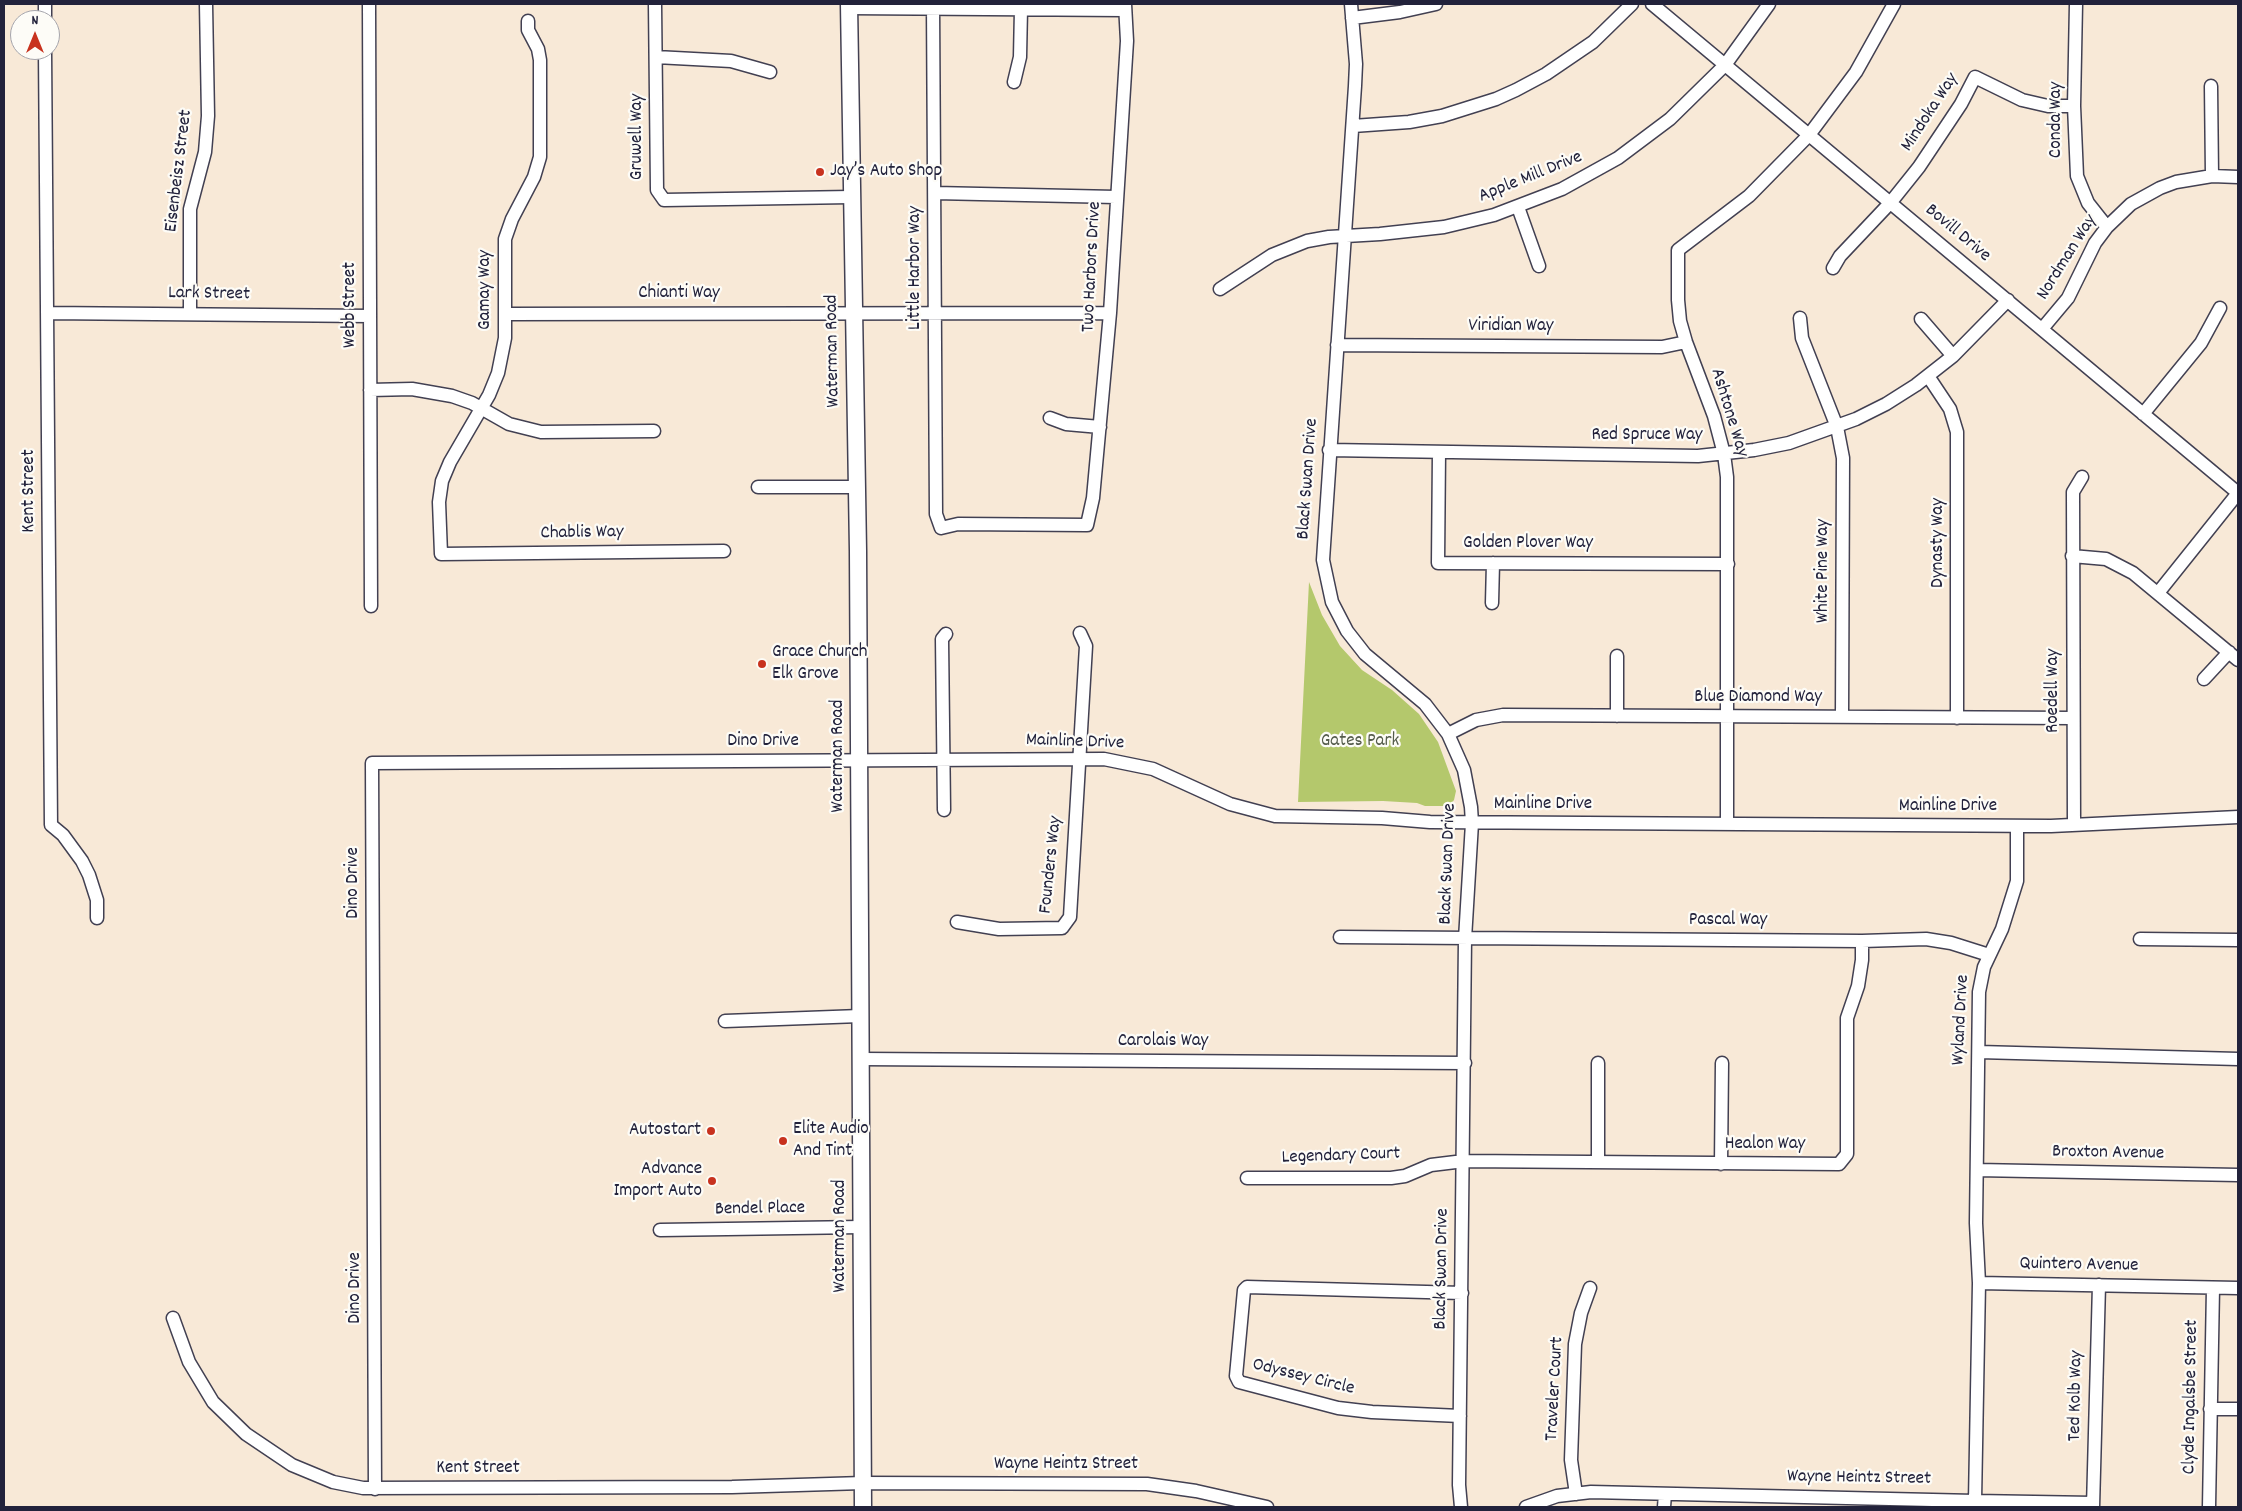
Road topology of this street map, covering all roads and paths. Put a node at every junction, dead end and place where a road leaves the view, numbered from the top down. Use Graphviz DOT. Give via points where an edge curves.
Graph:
graph roads {
  1 [pos="206,4"];
  2 [pos="368,4"];
  3 [pos="655,4"];
  4 [pos="1351,4"];
  5 [pos="1436,4"];
  6 [pos="1632,4"];
  7 [pos="1652,4"];
  8 [pos="1769,4"];
  9 [pos="1894,4"];
  10 [pos="2076,4"];
  11 [pos="848,6"];
  12 [pos="933,6"];
  13 [pos="1125,7"];
  14 [pos="1021,9"];
  15 [pos="1352,18"];
  16 [pos="528,21"];
  17 [pos="656,57"];
  18 [pos="45,60"];
  19 [pos="1725,65"];
  20 [pos="770,72"];
  21 [pos="1014,82"];
  22 [pos="2211,86"];
  23 [pos="2074,106"];
  24 [pos="1353,126"];
  25 [pos="1809,135"];
  26 [pos="2212,176"];
  27 [pos="2238,177"];
  28 [pos="935,193"];
  29 [pos="851,197"];
  30 [pos="1116,197"];
  31 [pos="1890,202"];
  32 [pos="1518,207"];
  33 [pos="2107,227"];
  34 [pos="1345,235"];
  35 [pos="1539,266"];
  36 [pos="1834,268"];
  37 [pos="1220,289"];
  38 [pos="2008,300"];
  39 [pos="2220,308"];
  40 [pos="853,312"];
  41 [pos="934,312"];
  42 [pos="1110,312"];
  43 [pos="47,313"];
  44 [pos="190,313"];
  45 [pos="506,314"];
  46 [pos="370,316"];
  47 [pos="1800,318"];
  48 [pos="1921,319"];
  49 [pos="2042,329"];
  50 [pos="1686,342"];
  51 [pos="1337,345"];
  52 [pos="1953,356"];
  53 [pos="1928,376"];
  54 [pos="370,390"];
  55 [pos="481,409"];
  56 [pos="2144,414"];
  57 [pos="1050,418"];
  58 [pos="1100,427"];
  59 [pos="1837,427"];
  60 [pos="654,431"];
  61 [pos="1329,450"];
  62 [pos="1438,452"];
  63 [pos="1724,454"];
  64 [pos="2082,477"];
  65 [pos="758,487"];
  66 [pos="856,487"];
  67 [pos="2238,493"];
  68 [pos="1087,525"];
  69 [pos="724,551"];
  70 [pos="441,554"];
  71 [pos="2072,556"];
  72 [pos="1493,563"];
  73 [pos="1728,564"];
  74 [pos="2158,593"];
  75 [pos="1492,603"];
  76 [pos="371,606"];
  77 [pos="1080,633"];
  78 [pos="946,634"];
  79 [pos="1617,656"];
  80 [pos="2234,656"];
  81 [pos="2204,679"];
  82 [pos="1617,716"];
  83 [pos="1727,716"];
  84 [pos="1842,717"];
  85 [pos="1957,718"];
  86 [pos="2073,718"];
  87 [pos="1448,734"];
  88 [pos="1080,758"];
  89 [pos="942,759"];
  90 [pos="859,760"];
  91 [pos="944,810"];
  92 [pos="2238,817"];
  93 [pos="1472,823"];
  94 [pos="1727,824"];
  95 [pos="2074,825"];
  96 [pos="2017,826"];
  97 [pos="97,918"];
  98 [pos="957,922"];
  99 [pos="1340,936"];
  100 [pos="1465,939"];
  101 [pos="2140,939"];
  102 [pos="2238,940"];
  103 [pos="1862,941"];
  104 [pos="1989,955"];
  105 [pos="860,1016"];
  106 [pos="725,1021"];
  107 [pos="1978,1052"];
  108 [pos="861,1059"];
  109 [pos="2238,1059"];
  110 [pos="1465,1063"];
  111 [pos="1598,1063"];
  112 [pos="1722,1063"];
  113 [pos="1464,1161"];
  114 [pos="1598,1161"];
  115 [pos="1721,1164"];
  116 [pos="1977,1170"];
  117 [pos="2238,1175"];
  118 [pos="1247,1178"];
  119 [pos="861,1227"];
  120 [pos="660,1230"];
  121 [pos="1978,1283"];
  122 [pos="2099,1285"];
  123 [pos="1590,1288"];
  124 [pos="2212,1288"];
  125 [pos="2238,1288"];
  126 [pos="1462,1293"];
  127 [pos="173,1318"];
  128 [pos="2210,1409"];
  129 [pos="2238,1409"];
  130 [pos="1460,1416"];
  131 [pos="862,1483"];
  132 [pos="375,1489"];
  133 [pos="1576,1494"];
  134 [pos="1665,1494"];
  135 [pos="1857,1503"];
  136 [pos="1975,1504"];
  137 [pos="2093,1505"];
  138 [pos="863,1507"];
  139 [pos="1267,1507"];
  140 [pos="1461,1507"];
  141 [pos="1526,1507"];
  142 [pos="1664,1507"];
  143 [pos="2209,1507"];
  1 -- 44 [label="street, Eisenbeisz Street" via="208,124 205,152 190,209"];
  2 -- 46 [label="street, Webb Street"];
  3 -- 17 [label="street, Gruwell Way"];
  4 -- 15 [label="street, Black Swan Drive"];
  5 -- 15 [label="street"];
  6 -- 24 [label="street" via="1593,42 1566,62 1503,96 1442,116"];
  7 -- 19 [label="street, Bovill Drive"];
  8 -- 19 [label="street, Apple Mill Drive"];
  9 -- 25 [label="street" via="1856,72"];
  10 -- 23 [label="street, Conda Way"];
  11 -- 12 [label="street"];
  11 -- 29 [label="main road, Waterman Road"];
  12 -- 14 [label="street"];
  12 -- 28 [label="street, Little Harbor Way"];
  13 -- 14 [label="street"];
  13 -- 30 [label="street, Two Harbors Drive" via="1127,41"];
  14 -- 21 [label="street" via="1020,57"];
  15 -- 24 [label="street, Black Swan Drive" via="1356,64"];
  16 -- 45 [label="street, Gamay Way" via="528,30 540,60 540,151 534,177 512,218 506,239"];
  17 -- 20 [label="street" via="731,61"];
  17 -- 29 [label="street, Gruwell Way" via="657,190 664,200"];
  18 -- 43 [label="street, Kent Street"];
  19 -- 25 [label="street, Bovill Drive"];
  19 -- 32 [label="street, Apple Mill Drive" via="1670,119 1618,158 1562,189"];
  22 -- 26 [label="street"];
  23 -- 31 [label="street, Mindoka Way" via="2043,105 2022,100 1975,77 1936,142"];
  23 -- 33 [label="street, Conda Way" via="2077,176 2088,204"];
  24 -- 34 [label="street, Black Swan Drive"];
  25 -- 31 [label="street, Bovill Drive"];
  25 -- 50 [label="street, Ashtone Way" via="1749,196 1678,250 1678,300"];
  26 -- 27 [label="street, Nordman Way"];
  26 -- 33 [label="street, Nordman Way" via="2160,188 2131,204"];
  28 -- 30 [label="street"];
  28 -- 41 [label="street, Little Harbor Way"];
  29 -- 40 [label="main road, Waterman Road"];
  30 -- 42 [label="street, Two Harbors Drive"];
  31 -- 36 [label="street" via="1840,256"];
  31 -- 38 [label="street, Bovill Drive"];
  32 -- 34 [label="street, Apple Mill Drive" via="1444,227 1390,234"];
  32 -- 35 [label="street"];
  33 -- 49 [label="street, Nordman Way" via="2068,298"];
  34 -- 37 [label="street, Apple Mill Drive" via="1329,236 1272,255"];
  34 -- 51 [label="street, Black Swan Drive"];
  38 -- 49 [label="street, Bovill Drive"];
  38 -- 52 [label="street, Red Spruce Way"];
  39 -- 56 [label="street" via="2201,343"];
  40 -- 41 [label="street, Chianti Way"];
  40 -- 45 [label="street, Chianti Way"];
  40 -- 66 [label="main road, Waterman Road"];
  41 -- 42 [label="street, Chianti Way"];
  41 -- 68 [label="street, Little Harbor Way" via="936,514 941,528 958,524"];
  42 -- 58 [label="street, Two Harbors Drive"];
  43 -- 44 [label="street, Lark Street"];
  43 -- 97 [label="street, Kent Street" via="51,825 63,835 89,875 97,900"];
  44 -- 46 [label="street, Lark Street"];
  45 -- 55 [label="street, Gamay Way" via="502,362"];
  46 -- 54 [label="street, Webb Street"];
  47 -- 59 [label="street, White Pine Way" via="1802,338"];
  48 -- 52 [label="street"];
  49 -- 56 [label="street, Bovill Drive"];
  50 -- 51 [label="street, Viridian Way" via="1662,347"];
  50 -- 63 [label="street, Ashtone Way" via="1714,416"];
  51 -- 61 [label="street, Black Swan Drive"];
  52 -- 53 [label="street, Red Spruce Way"];
  53 -- 59 [label="street, Red Spruce Way" via="1886,404"];
  53 -- 85 [label="street, Dynasty Way" via="1950,409 1957,432"];
  54 -- 55 [label="street" via="432,392 472,403"];
  54 -- 76 [label="street, Webb Street"];
  55 -- 60 [label="street" via="509,424 541,432"];
  55 -- 70 [label="street, Gamay Way" via="442,481 439,502"];
  56 -- 67 [label="street, Bovill Drive"];
  57 -- 58 [label="street" via="1066,424"];
  58 -- 68 [label="street, Two Harbors Drive"];
  59 -- 63 [label="street, Red Spruce Way" via="1789,443"];
  59 -- 84 [label="street, White Pine Way" via="1843,458"];
  61 -- 62 [label="street, Red Spruce Way"];
  61 -- 87 [label="street, Black Swan Drive" via="1323,560 1332,602 1347,631 1365,654 1425,704"];
  62 -- 63 [label="street, Red Spruce Way"];
  62 -- 72 [label="street, Golden Plover Way" via="1438,563"];
  63 -- 73 [label="street, Ashtone Way"];
  64 -- 71 [label="street, Roedell Way" via="2073,492"];
  65 -- 66 [label="street"];
  66 -- 90 [label="main road, Waterman Road"];
  67 -- 74 [label="street"];
  69 -- 70 [label="street, Chablis Way"];
  71 -- 74 [label="street" via="2091,556 2120,565"];
  71 -- 86 [label="street, Roedell Way"];
  72 -- 73 [label="street, Golden Plover Way"];
  72 -- 75 [label="street"];
  73 -- 83 [label="street, Ashtone Way"];
  74 -- 80 [label="street"];
  77 -- 88 [label="street" via="1086,646"];
  78 -- 89 [label="street" via="942,639"];
  79 -- 82 [label="street"];
  80 -- 81 [label="street"];
  82 -- 83 [label="street, Blue Diamond Way"];
  82 -- 87 [label="street, Blue Diamond Way" via="1491,716 1464,724"];
  83 -- 84 [label="street, Blue Diamond Way"];
  83 -- 94 [label="street, Ashtone Way"];
  84 -- 85 [label="street, Blue Diamond Way"];
  85 -- 86 [label="street, Blue Diamond Way"];
  86 -- 95 [label="street, Roedell Way"];
  87 -- 93 [label="street, Black Swan Drive" via="1464,770"];
  88 -- 89 [label="street, Mainline Drive"];
  88 -- 93 [label="street, Mainline Drive" via="1127,762 1153,769 1230,804 1274,816"];
  88 -- 98 [label="street, Founders Way" via="1070,917 1062,928 999,929"];
  89 -- 90 [label="street, Mainline Drive"];
  89 -- 91 [label="street"];
  90 -- 105 [label="main road, Waterman Road"];
  90 -- 132 [label="street, Dino Drive" via="372,763"];
  92 -- 95 [label="street, Mainline Drive"];
  93 -- 94 [label="street, Mainline Drive"];
  93 -- 100 [label="street, Black Swan Drive"];
  94 -- 96 [label="street, Mainline Drive"];
  95 -- 96 [label="street, Mainline Drive"];
  96 -- 104 [label="street, Wyland Drive" via="2017,881 2002,929"];
  99 -- 100 [label="street, Pascal Way"];
  100 -- 103 [label="street, Pascal Way"];
  100 -- 110 [label="street, Black Swan Drive"];
  101 -- 102 [label="street"];
  103 -- 104 [label="street, Pascal Way" via="1926,939"];
  103 -- 115 [label="street, Healon Way" via="1858,986 1847,1018 1847,1154 1839,1164"];
  104 -- 107 [label="street, Wyland Drive" via="1979,992"];
  105 -- 106 [label="street"];
  105 -- 108 [label="main road, Waterman Road"];
  107 -- 109 [label="street"];
  107 -- 116 [label="street, Wyland Drive"];
  108 -- 110 [label="street, Carolais Way"];
  108 -- 119 [label="main road, Waterman Road"];
  110 -- 113 [label="street, Black Swan Drive"];
  111 -- 114 [label="street"];
  112 -- 115 [label="street"];
  113 -- 114 [label="street, Healon Way"];
  113 -- 118 [label="street, Legendary Court" via="1431,1165 1391,1178"];
  113 -- 126 [label="street, Black Swan Drive"];
  114 -- 115 [label="street, Healon Way"];
  116 -- 117 [label="street, Broxton Avenue"];
  116 -- 121 [label="street, Wyland Drive"];
  119 -- 120 [label="street, Bendel Place"];
  119 -- 131 [label="main road, Waterman Road"];
  121 -- 122 [label="street, Quintero Avenue"];
  121 -- 136 [label="street"];
  122 -- 124 [label="street, Quintero Avenue"];
  122 -- 137 [label="street, Ted Kolb Way"];
  123 -- 133 [label="street, Traveler Court" via="1575,1344 1571,1460"];
  124 -- 125 [label="street, Quintero Avenue"];
  124 -- 128 [label="street, Clyde Ingalsbe Street"];
  126 -- 130 [label="street, Black Swan Drive"];
  126 -- 130 [label="street, Odyssey Circle" via="1247,1287 1244,1290 1236,1376 1239,1382 1338,1408"];
  127 -- 132 [label="street, Kent Street" via="189,1362 213,1402 246,1434 280,1458 308,1472 333,1482"];
  128 -- 129 [label="street"];
  128 -- 143 [label="street, Clyde Ingalsbe Street"];
  130 -- 140 [label="street, Black Swan Drive"];
  131 -- 132 [label="street, Kent Street"];
  131 -- 138 [label="main road, Waterman Road"];
  131 -- 139 [label="street, Wayne Heintz Street" via="1147,1484"];
  133 -- 134 [label="street, Wayne Heintz Street"];
  133 -- 141 [label="street, Wayne Heintz Street" via="1557,1496"];
  134 -- 135 [label="street, Wayne Heintz Street"];
  134 -- 142 [label="street"];
  135 -- 136 [label="street, Wayne Heintz Street"];
  136 -- 137 [label="street, Wayne Heintz Street"];
}
